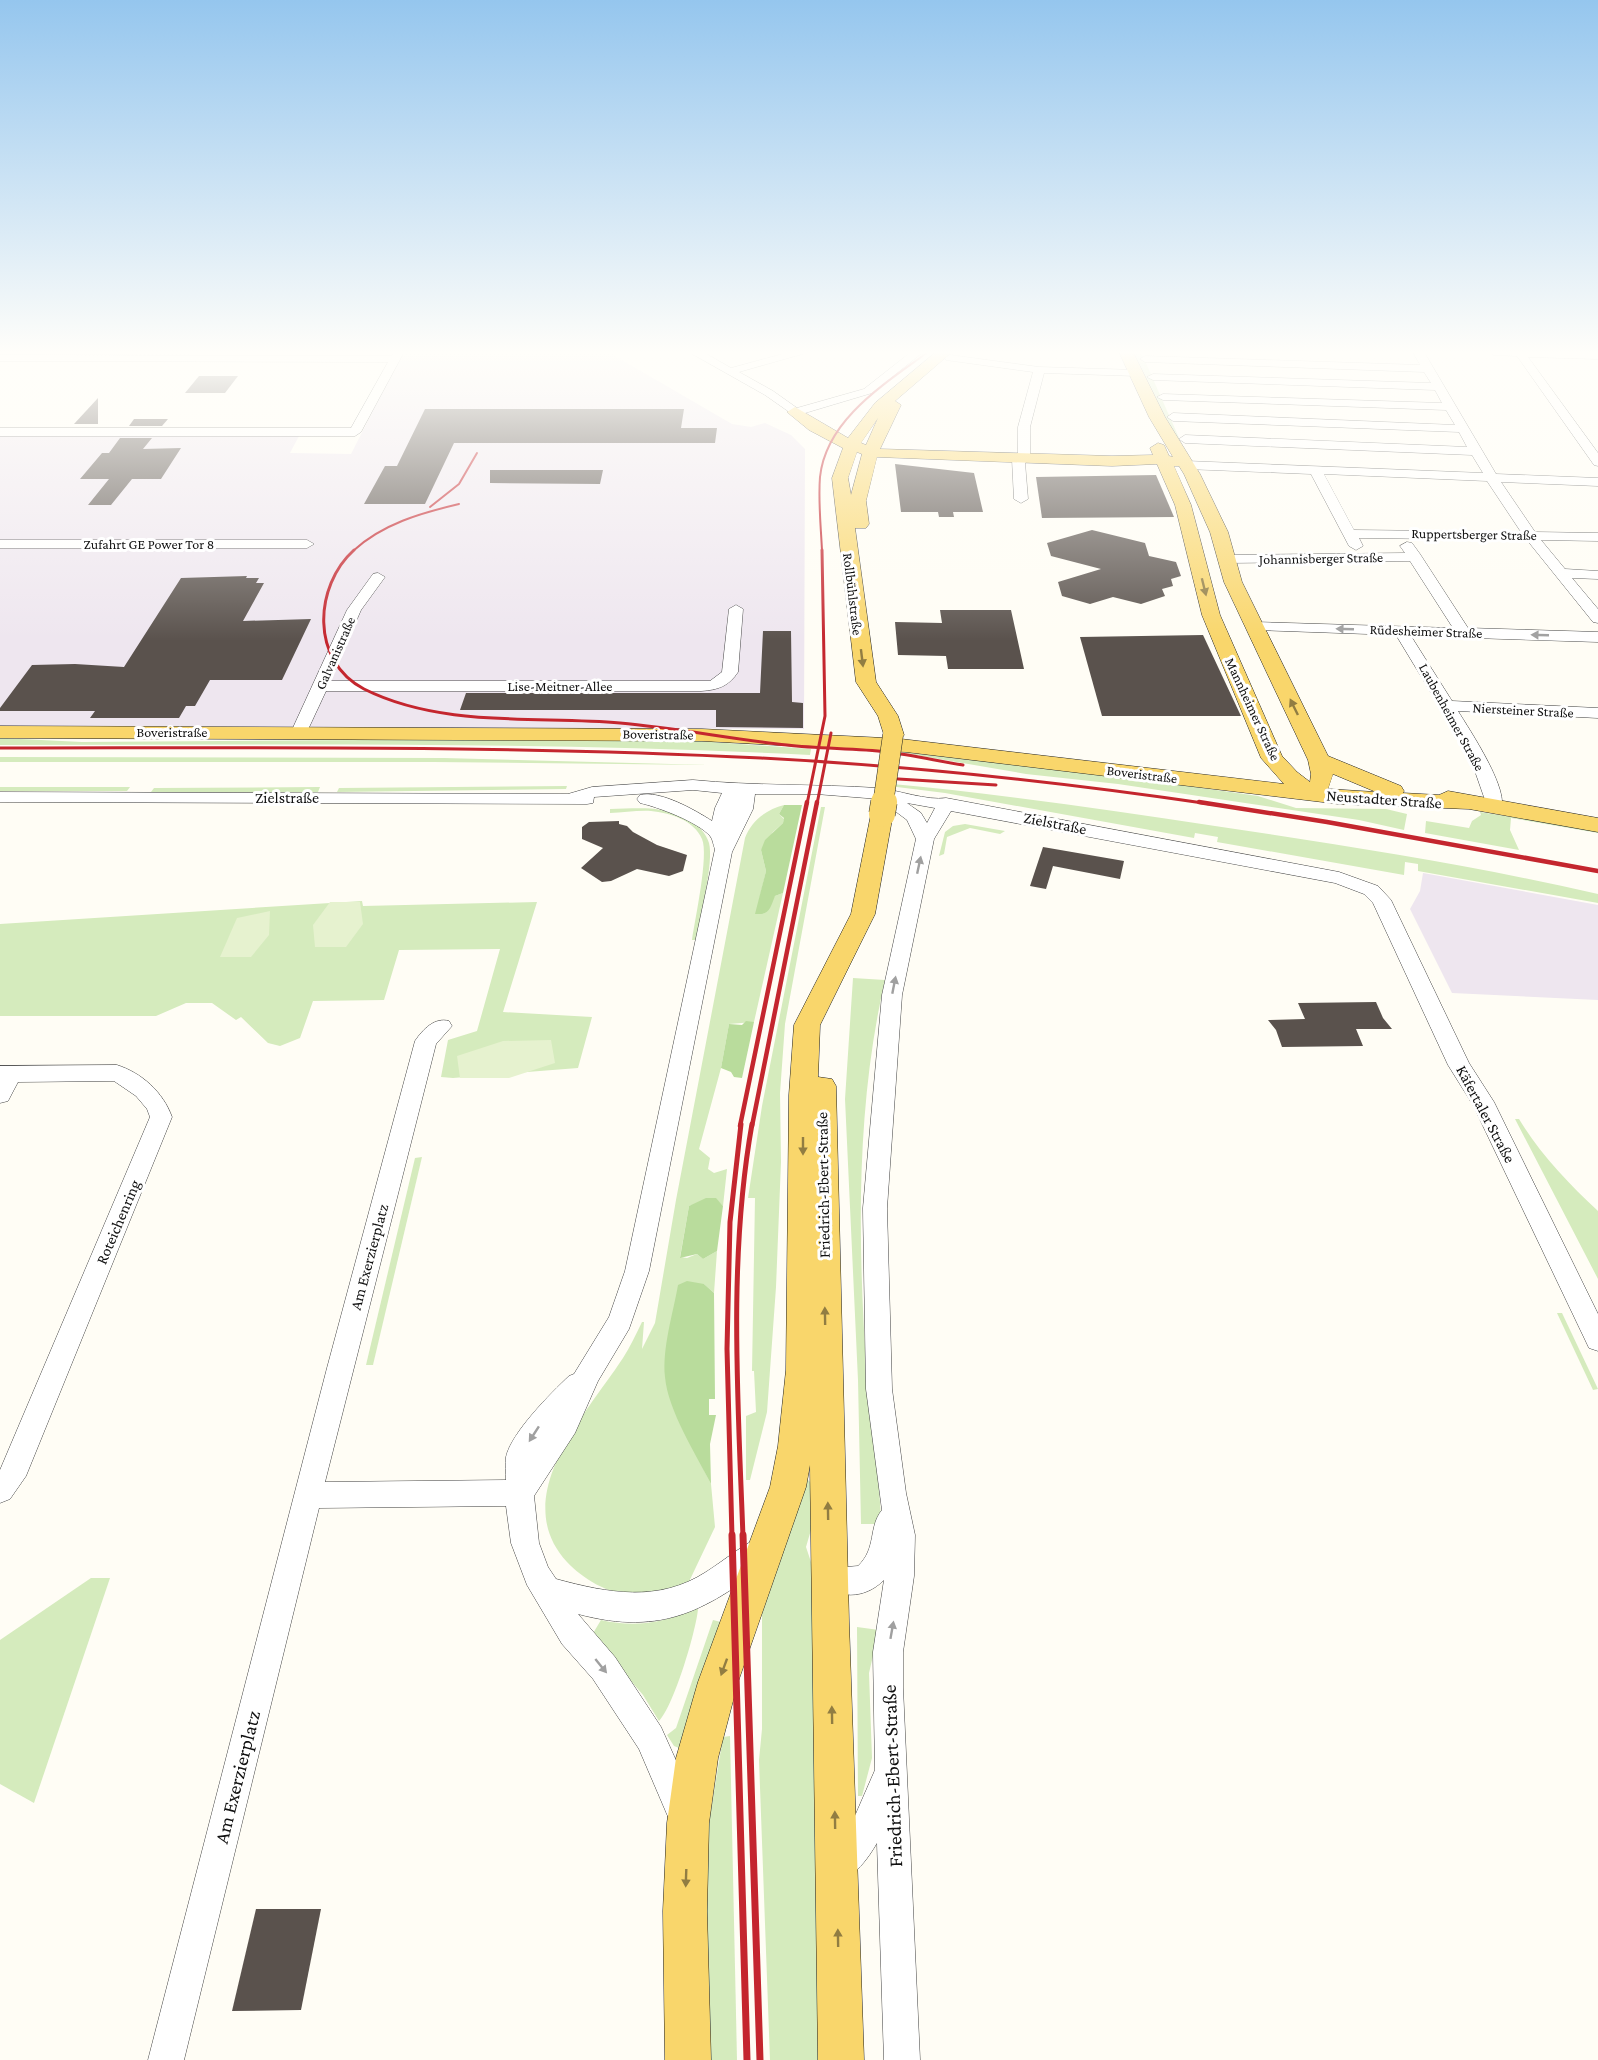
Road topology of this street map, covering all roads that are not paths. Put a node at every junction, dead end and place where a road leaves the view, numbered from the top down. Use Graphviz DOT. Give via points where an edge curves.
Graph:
graph roads {
  1 [pos="848,448"];
  2 [pos="868,448"];
  3 [pos="874,448"];
  4 [pos="1022,448"];
  5 [pos="1158,448"];
  6 [pos="1182,448"];
  7 [pos="1381,448"];
  8 [pos="1473,448"];
  9 [pos="1588,448"];
  10 [pos="1475,451"];
  11 [pos="872,452"];
  12 [pos="913,453"];
  13 [pos="1021,459"];
  14 [pos="1164,462"];
  15 [pos="1598,462"];
  16 [pos="1186,465"];
  17 [pos="1315,470"];
  18 [pos="1491,477"];
  19 [pos="1598,482"];
  20 [pos="1021,499"];
  21 [pos="1219,532"];
  22 [pos="1398,533"];
  23 [pos="1350,534"];
  24 [pos="1529,534"];
  25 [pos="1191,537"];
  26 [pos="1598,537"];
  27 [pos="0,544"];
  28 [pos="302,544"];
  29 [pos="1226,556"];
  30 [pos="1415,557"];
  31 [pos="1364,558"];
  32 [pos="1560,573"];
  33 [pos="1598,575"];
  34 [pos="378,577"];
  35 [pos="736,609"];
  36 [pos="1598,619"];
  37 [pos="1255,626"];
  38 [pos="1401,630"];
  39 [pos="1464,633"];
  40 [pos="1598,637"];
  41 [pos="320,686"];
  42 [pos="1448,706"];
  43 [pos="1598,713"];
  44 [pos="0,732"];
  45 [pos="299,732"];
  46 [pos="896,735"];
  47 [pos="1272,758"];
  48 [pos="1319,760"];
  49 [pos="1246,787"];
  50 [pos="740,789"];
  51 [pos="1393,791"];
  52 [pos="1312,793"];
  53 [pos="0,797"];
  54 [pos="574,797"];
  55 [pos="646,799"];
  56 [pos="939,802"];
  57 [pos="1464,802"];
  58 [pos="1494,807"];
  59 [pos="885,808"];
  60 [pos="915,817"];
  61 [pos="1598,825"];
  62 [pos="925,839"];
  63 [pos="721,843"];
  64 [pos="1371,890"];
  65 [pos="442,1026"];
  66 [pos="4,1081"];
  67 [pos="1598,1340"];
  68 [pos="0,1490"];
  69 [pos="520,1493"];
  70 [pos="892,1493"];
  71 [pos="309,1495"];
  72 [pos="768,1546"];
  73 [pos="829,1569"];
  74 [pos="547,1590"];
  75 [pos="892,1765"];
  76 [pos="688,1823"];
  77 [pos="836,1867"];
  78 [pos="166,2060"];
  79 [pos="688,2060"];
  80 [pos="841,2060"];
  81 [pos="902,2060"];
  1 -- 46 [label="main road, Rollbühlstraße, one-way" via="840,478 863,669 866,682 882,704"];
  2 -- 11 [label="main road"];
  3 -- 11 [label="main road, Rollbühlstraße"];
  4 -- 13 [label="street"];
  5 -- 14 [label="main road, Mannheimer Straße"];
  6 -- 16 [label="main road, Mannheimer Straße"];
  7 -- 10 [label="street"];
  8 -- 10 [label="street"];
  9 -- 15 [label="street"];
  10 -- 18 [label="street"];
  11 -- 12 [label="main road"];
  11 -- 12 [label="main road" via="885,462"];
  11 -- 46 [label="main road, Rollbühlstraße" via="858,502 881,691 899,722"];
  12 -- 13 [label="main road"];
  13 -- 14 [label="main road"];
  13 -- 20 [label="street"];
  14 -- 16 [label="main road"];
  14 -- 25 [label="main road, Mannheimer Straße" via="1183,504"];
  16 -- 17 [label="street"];
  16 -- 21 [label="main road, Mannheimer Straße"];
  17 -- 18 [label="street"];
  17 -- 23 [label="street"];
  18 -- 19 [label="street"];
  18 -- 24 [label="street"];
  21 -- 25 [label="main road"];
  21 -- 29 [label="main road, Mannheimer Straße"];
  22 -- 23 [label="street, Ruppertsberger Straße"];
  22 -- 24 [label="street, Ruppertsberger Straße"];
  22 -- 30 [label="street"];
  23 -- 31 [label="street"];
  24 -- 26 [label="street, Ruppertsberger Straße"];
  24 -- 32 [label="street"];
  25 -- 29 [label="main road"];
  25 -- 47 [label="main road, Mannheimer Straße, one-way" via="1211,615"];
  27 -- 28 [label="street, Zufahrt GE Power Tor 8"];
  29 -- 31 [label="street, Johannisberger Straße"];
  29 -- 37 [label="main road, Mannheimer Straße" via="1233,582"];
  30 -- 31 [label="street, Johannisberger Straße"];
  30 -- 39 [label="street"];
  32 -- 33 [label="street"];
  32 -- 36 [label="street"];
  34 -- 41 [label="street, Galvanistraße" via="354,610"];
  35 -- 41 [label="street, Lise-Meitner-Allee" via="730,672 713,685"];
  38 -- 37 [label="street, Rüdesheimer Straße, one-way"];
  48 -- 37 [label="main road, Mannheimer Straße, one-way"];
  38 -- 39 [label="street, Rüdesheimer Straße"];
  38 -- 42 [label="street, Laubenheimer Straße"];
  40 -- 39 [label="street, Rüdesheimer Straße, one-way"];
  41 -- 45 [label="street, Galvanistraße"];
  42 -- 43 [label="street, Niersteiner Straße"];
  42 -- 58 [label="street, Laubenheimer Straße" via="1478,757"];
  44 -- 45 [label="main road, Boveristraße"];
  45 -- 49 [label="main road, Boveristraße" via="582,732 760,737 963,752"];
  46 -- 59 [label="main road"];
  47 -- 48 [label="main road" via="1301,767"];
  47 -- 49 [label="main road" via="1267,770"];
  47 -- 52 [label="main road, Mannheimer Straße" via="1289,777"];
  48 -- 51 [label="main road"];
  48 -- 52 [label="main road, Mannheimer Straße" via="1323,781"];
  49 -- 52 [label="main road, Boveristraße"];
  50 -- 54 [label="street, Zielstraße" via="693,785 592,792"];
  50 -- 55 [label="street, Zielstraße"];
  50 -- 59 [label="street, Zielstraße" via="816,789"];
  50 -- 63 [label="street" via="744,809"];
  51 -- 52 [label="main road, Neustadter Straße" via="1347,789"];
  51 -- 57 [label="main road, Neustadter Straße"];
  52 -- 57 [label="main road, Neustadter Straße"];
  53 -- 54 [label="street, Zielstraße"];
  54 -- 55 [label="street, Zielstraße"];
  55 -- 63 [label="street" via="691,814"];
  56 -- 59 [label="street, Zielstraße"];
  56 -- 60 [label="street"];
  56 -- 62 [label="street, Friedrich-Ebert-Straße"];
  56 -- 64 [label="street, Zielstraße" via="1339,879"];
  57 -- 58 [label="main road, Neustadter Straße"];
  58 -- 61 [label="main road, Neustadter Straße"];
  59 -- 60 [label="street"];
  59 -- 72 [label="main road, Friedrich-Ebert-Straße, one-way" via="863,914 807,1025 801,1402 788,1487"];
  73 -- 59 [label="main road, Friedrich-Ebert-Straße, one-way" via="823,1033 828,996 878,903"];
  60 -- 62 [label="street"];
  70 -- 62 [label="street, Friedrich-Ebert-Straße, one-way" via="879,1389 875,1208 892,995"];
  63 -- 69 [label="street" via="637,1271 620,1321 586,1375 565,1425"];
  64 -- 67 [label="street, Käfertaler Straße" via="1381,900 1459,1065 1483,1102"];
  65 -- 71 [label="street, Am Exerzierplatz" via="426,1041"];
  66 -- 68 [label="street, Roteichenring" via="117,1073 130,1079 159,1110 160,1118 12,1476"];
  69 -- 71 [label="street"];
  69 -- 74 [label="street, Friedrich-Ebert-Straße" via="525,1543"];
  70 -- 73 [label="street, Friedrich-Ebert-Straße" via="888,1540 876,1568 853,1582 838,1578"];
  75 -- 70 [label="street, Friedrich-Ebert-Straße, one-way" via="888,1652 901,1534"];
  71 -- 78 [label="street, Am Exerzierplatz"];
  72 -- 74 [label="street" via="701,1593 662,1608 618,1609"];
  72 -- 76 [label="main road, Friedrich-Ebert-Straße, one-way" via="718,1682 697,1758"];
  77 -- 73 [label="main road, Friedrich-Ebert-Straße, one-way"];
  74 -- 76 [label="street, Friedrich-Ebert-Straße, one-way" via="573,1633 604,1668 645,1728"];
  75 -- 77 [label="street" via="862,1837"];
  75 -- 81 [label="street, Friedrich-Ebert-Straße"];
  76 -- 79 [label="main road, Friedrich-Ebert-Straße, one-way"];
  80 -- 77 [label="main road, Friedrich-Ebert-Straße, one-way"];
}
